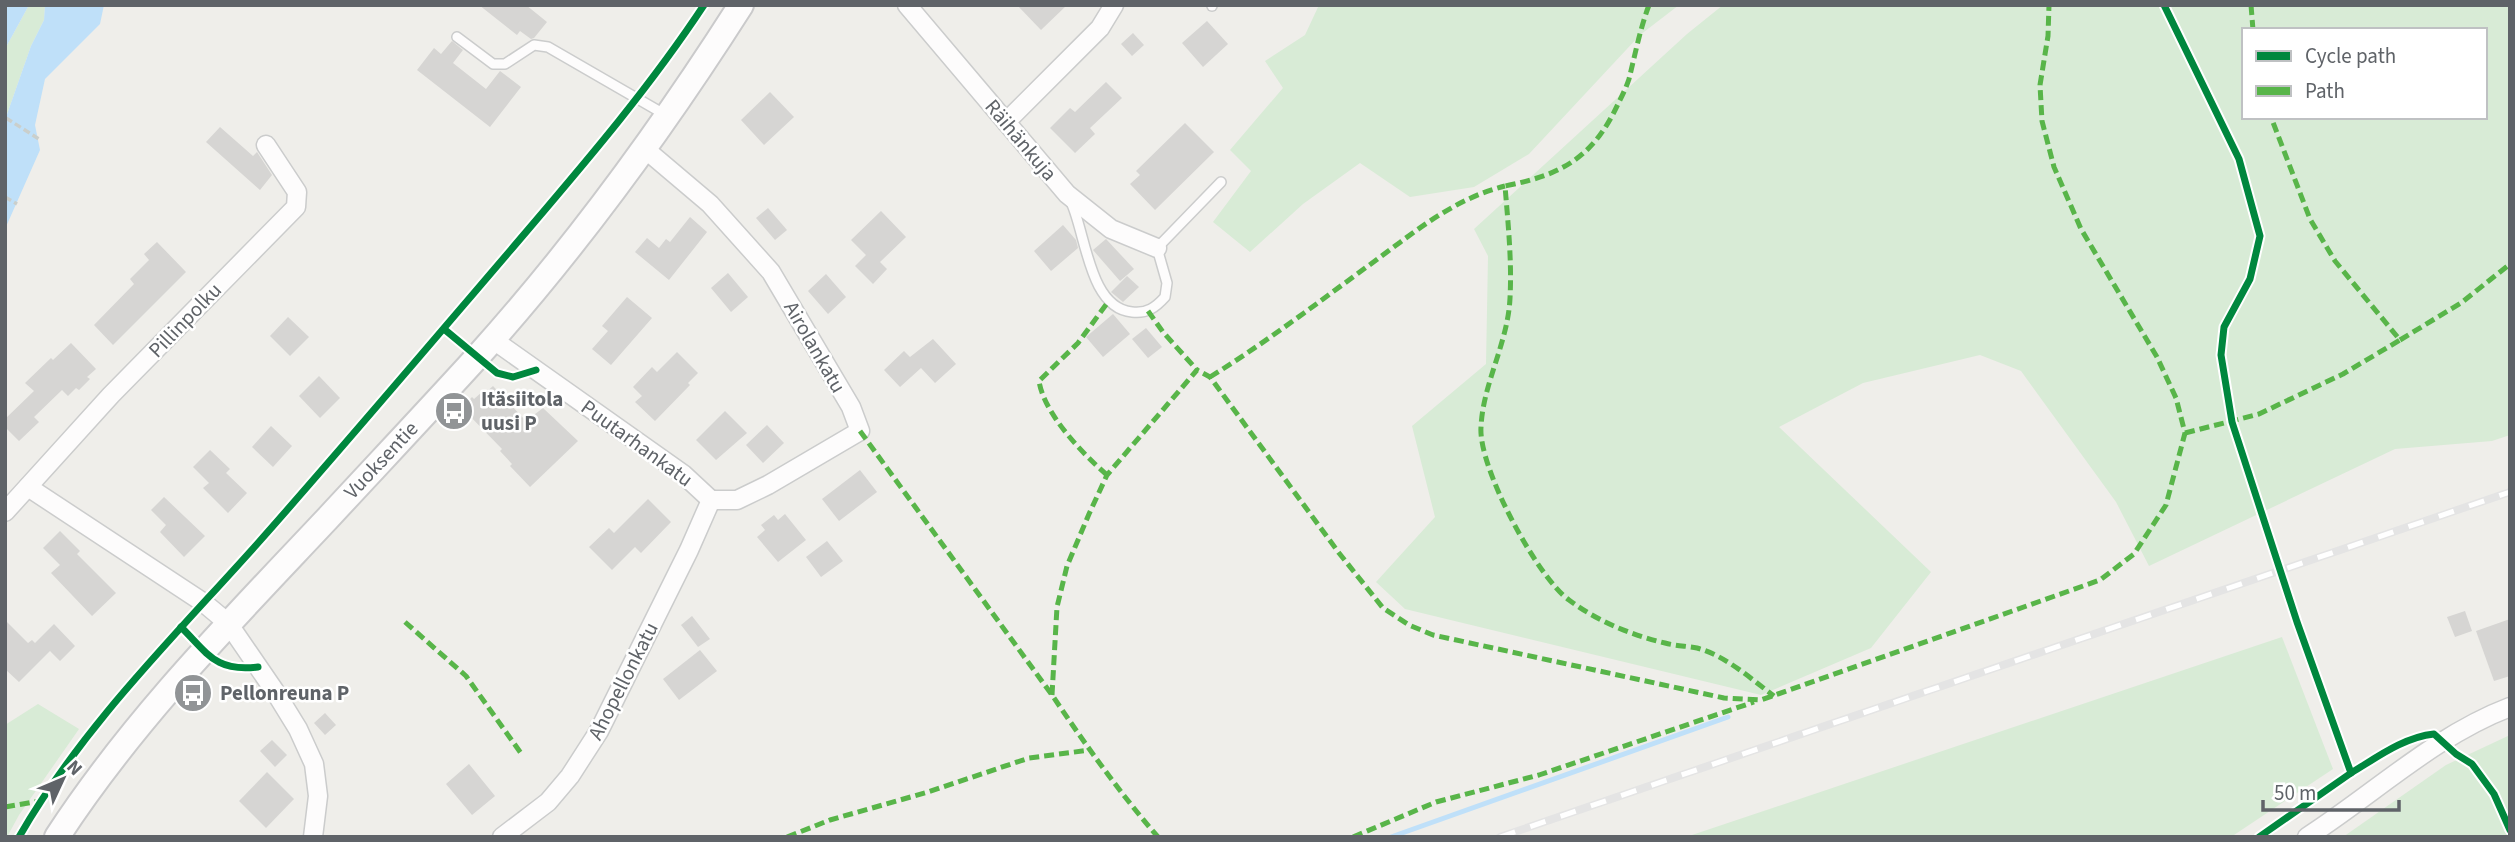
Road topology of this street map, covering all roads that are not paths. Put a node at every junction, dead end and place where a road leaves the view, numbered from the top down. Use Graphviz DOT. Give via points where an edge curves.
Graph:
graph roads {
  1 [pos="741,5"];
  2 [pos="907,5"];
  3 [pos="1114,5"];
  4 [pos="457,37"];
  5 [pos="668,117"];
  6 [pos="1006,122"];
  7 [pos="265,145"];
  8 [pos="645,149"];
  9 [pos="1221,182"];
  10 [pos="1067,194"];
  11 [pos="1157,248"];
  12 [pos="492,339"];
  13 [pos="28,487"];
  14 [pos="711,500"];
  15 [pos="5,512"];
  16 [pos="228,623"];
  17 [pos="2510,707"];
  18 [pos="57,837"];
  19 [pos="313,837"];
  20 [pos="502,837"];
  21 [pos="2307,837"];
  1 -- 5 [label="street, Vuoksentie"];
  2 -- 6 [label="street, Räihänkuja"];
  3 -- 6 [label="street" via="1100,28"];
  4 -- 5 [label="lane" via="493,64 505,64 534,45 548,47"];
  5 -- 8 [label="street, Vuoksentie"];
  6 -- 10 [label="street, Räihänkuja"];
  7 -- 13 [label="street, Pillinpolku" via="297,192 296,207 111,395"];
  8 -- 12 [label="street, Vuoksentie"];
  8 -- 14 [label="street, Airolankatu" via="710,204 771,272 860,431 737,500"];
  9 -- 11 [label="lane"];
  10 -- 11 [label="street, Räihänkuja" via="1111,229"];
  10 -- 11 [label="lane" via="1092,274 1108,302 1121,311 1148,311 1165,297 1167,283"];
  12 -- 14 [label="street, Puutarhankatu" via="683,474"];
  12 -- 16 [label="street, Vuoksentie"];
  13 -- 15 [label="street, Pillinpolku"];
  13 -- 16 [label="street"];
  14 -- 20 [label="street, Ahopellonkatu" via="599,731 548,802"];
  16 -- 18 [label="street, Vuoksentie" via="134,732"];
  16 -- 19 [label="street" via="274,690 314,764 318,796"];
  17 -- 21 [label="street" via="2442,742"];
}
